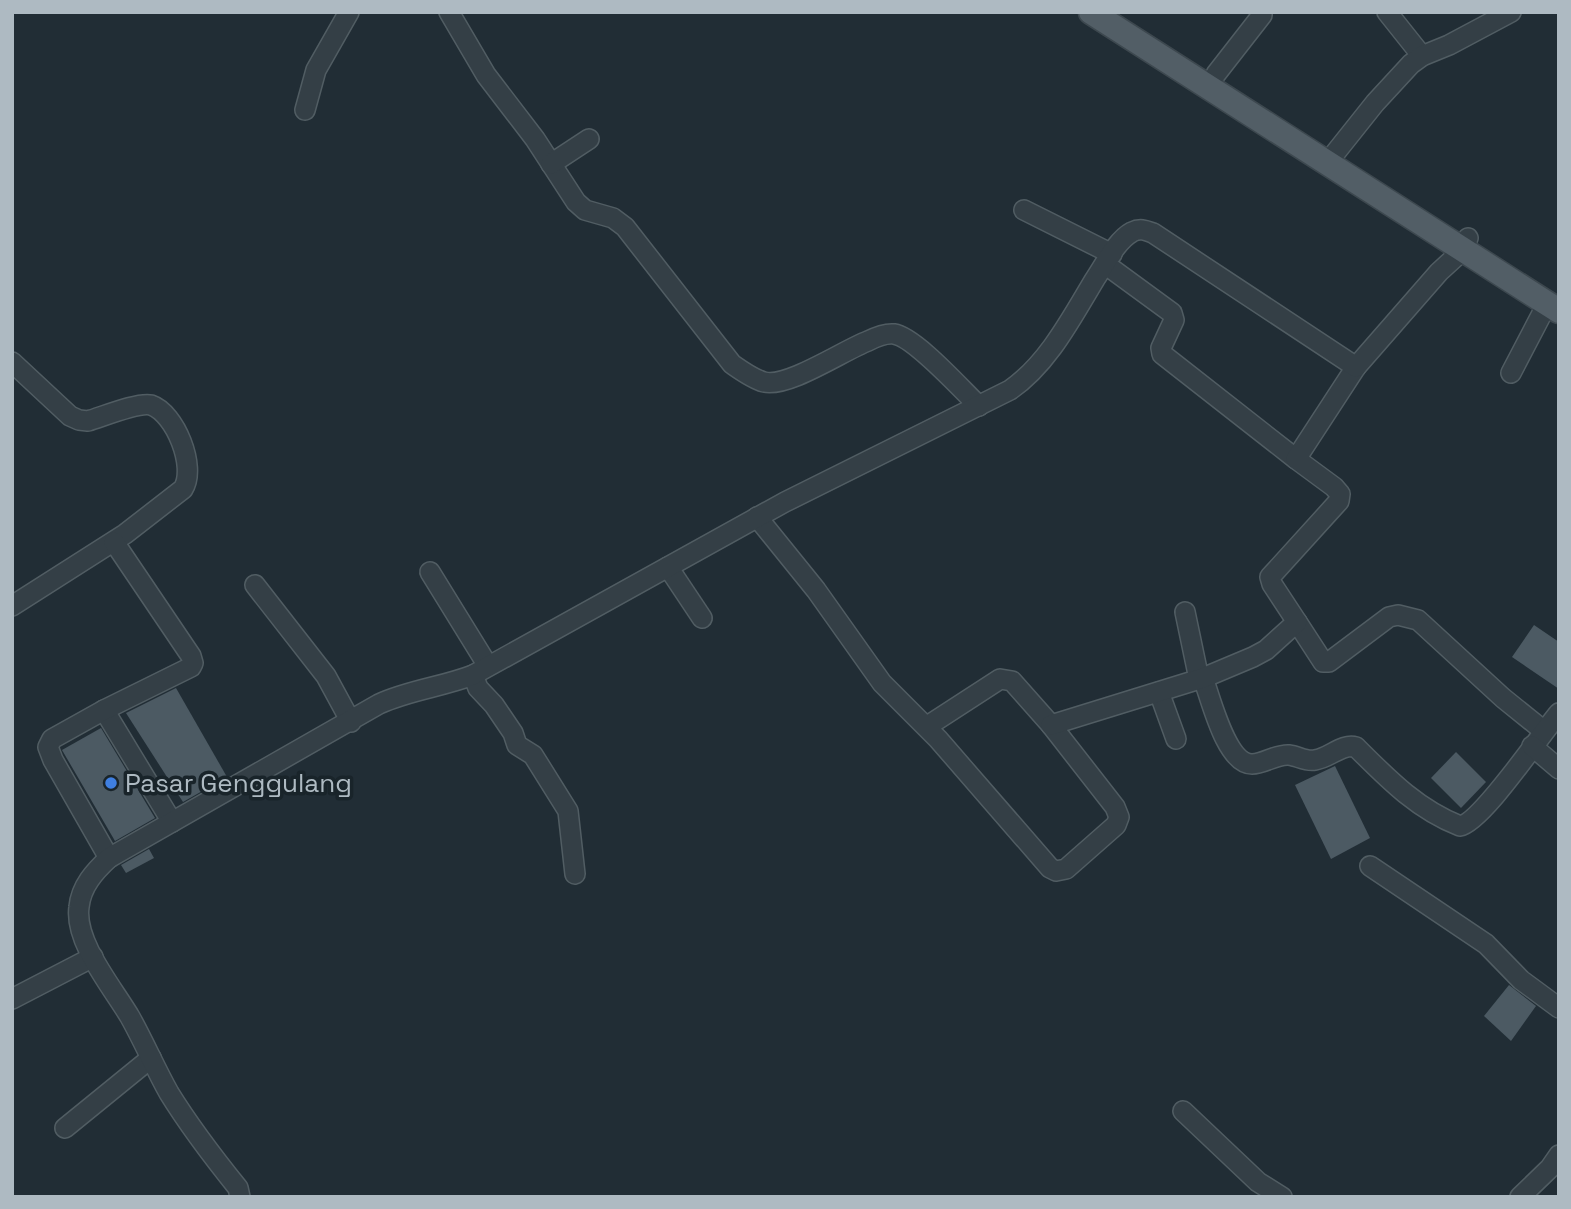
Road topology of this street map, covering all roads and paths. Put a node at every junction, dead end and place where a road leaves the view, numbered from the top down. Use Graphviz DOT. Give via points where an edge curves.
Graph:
graph roads {
  1 [pos="349,12"];
  2 [pos="449,12"];
  3 [pos="1091,12"];
  4 [pos="1119,12"];
  5 [pos="1387,12"];
  6 [pos="1504,14"];
  7 [pos="1262,15"];
  8 [pos="1422,56"];
  9 [pos="1216,74"];
  10 [pos="305,110"];
  11 [pos="589,139"];
  12 [pos="1333,156"];
  13 [pos="551,164"];
  14 [pos="1024,210"];
  15 [pos="1465,244"];
  16 [pos="1108,259"];
  17 [pos="1555,303"];
  18 [pos="12,362"];
  19 [pos="1356,367"];
  20 [pos="1511,373"];
  21 [pos="979,406"];
  22 [pos="1297,458"];
  23 [pos="757,517"];
  24 [pos="114,542"];
  25 [pos="668,567"];
  26 [pos="430,572"];
  27 [pos="255,585"];
  28 [pos="12,606"];
  29 [pos="1185,612"];
  30 [pos="702,618"];
  31 [pos="1297,622"];
  32 [pos="480,670"];
  33 [pos="1201,678"];
  34 [pos="1159,692"];
  35 [pos="104,710"];
  36 [pos="1559,713"];
  37 [pos="351,722"];
  38 [pos="1051,725"];
  39 [pos="926,727"];
  40 [pos="1538,738"];
  41 [pos="1176,739"];
  42 [pos="1559,769"];
  43 [pos="172,822"];
  44 [pos="109,858"];
  45 [pos="1370,866"];
  46 [pos="575,874"];
  47 [pos="93,957"];
  48 [pos="12,999"];
  49 [pos="1559,1008"];
  50 [pos="151,1058"];
  51 [pos="1182,1111"];
  52 [pos="65,1128"];
  53 [pos="1556,1167"];
  54 [pos="240,1197"];
  55 [pos="1283,1197"];
  56 [pos="1520,1197"];
  1 -- 10 [label="street" via="316,70"];
  2 -- 13 [label="street" via="486,75"];
  3 -- 12 [label="main road"];
  4 -- 9 [label="main road"];
  5 -- 8 [label="street"];
  6 -- 8 [label="street"];
  7 -- 9 [label="street"];
  8 -- 12 [label="street"];
  9 -- 12 [label="main road"];
  11 -- 13 [label="street"];
  12 -- 15 [label="main road"];
  13 -- 21 [label="street" via="585,210 613,218 631,233 742,372 763,382 785,380 860,344 893,334 917,347"];
  14 -- 16 [label="street"];
  15 -- 17 [label="main road"];
  15 -- 19 [label="street"];
  16 -- 19 [label="street" via="1126,236 1144,229"];
  16 -- 21 [label="street" via="1033,371"];
  16 -- 22 [label="street" via="1171,313 1174,320 1162,354"];
  17 -- 20 [label="street"];
  18 -- 24 [label="street" via="69,416 88,421 148,404 162,414 180,440 188,482"];
  19 -- 22 [label="street"];
  21 -- 23 [label="street"];
  22 -- 31 [label="street" via="1340,494 1270,577"];
  23 -- 25 [label="street"];
  23 -- 39 [label="street" via="882,683"];
  24 -- 28 [label="street"];
  24 -- 35 [label="street" via="193,663"];
  25 -- 30 [label="street"];
  25 -- 32 [label="street"];
  26 -- 32 [label="street"];
  27 -- 37 [label="street" via="326,676"];
  29 -- 33 [label="street"];
  31 -- 33 [label="street" via="1266,650"];
  31 -- 40 [label="street" via="1317,656 1329,663 1388,617 1418,620 1503,698"];
  32 -- 37 [label="street" via="453,683 397,696"];
  32 -- 46 [label="street" via="478,688 494,705 517,745 533,755 568,811"];
  33 -- 34 [label="street"];
  33 -- 40 [label="street" via="1226,742 1240,761 1257,764 1289,755 1313,761 1356,747 1417,804 1460,826 1472,821 1491,800"];
  34 -- 38 [label="street"];
  34 -- 41 [label="street"];
  35 -- 43 [label="street"];
  35 -- 44 [label="street" via="52,739 48,747"];
  36 -- 40 [label="street"];
  37 -- 43 [label="street"];
  38 -- 39 [label="street" via="1012,681 1000,679"];
  38 -- 39 [label="street" via="1119,817 1116,825 1066,869 1056,871"];
  40 -- 42 [label="street"];
  43 -- 44 [label="street"];
  44 -- 47 [label="street" via="85,887 78,907"];
  45 -- 49 [label="street" via="1486,944"];
  47 -- 48 [label="street"];
  47 -- 50 [label="street"];
  50 -- 52 [label="street"];
  50 -- 54 [label="street" via="200,1142 238,1188"];
  51 -- 55 [label="street" via="1258,1182"];
  53 -- 56 [label="street"];
}
